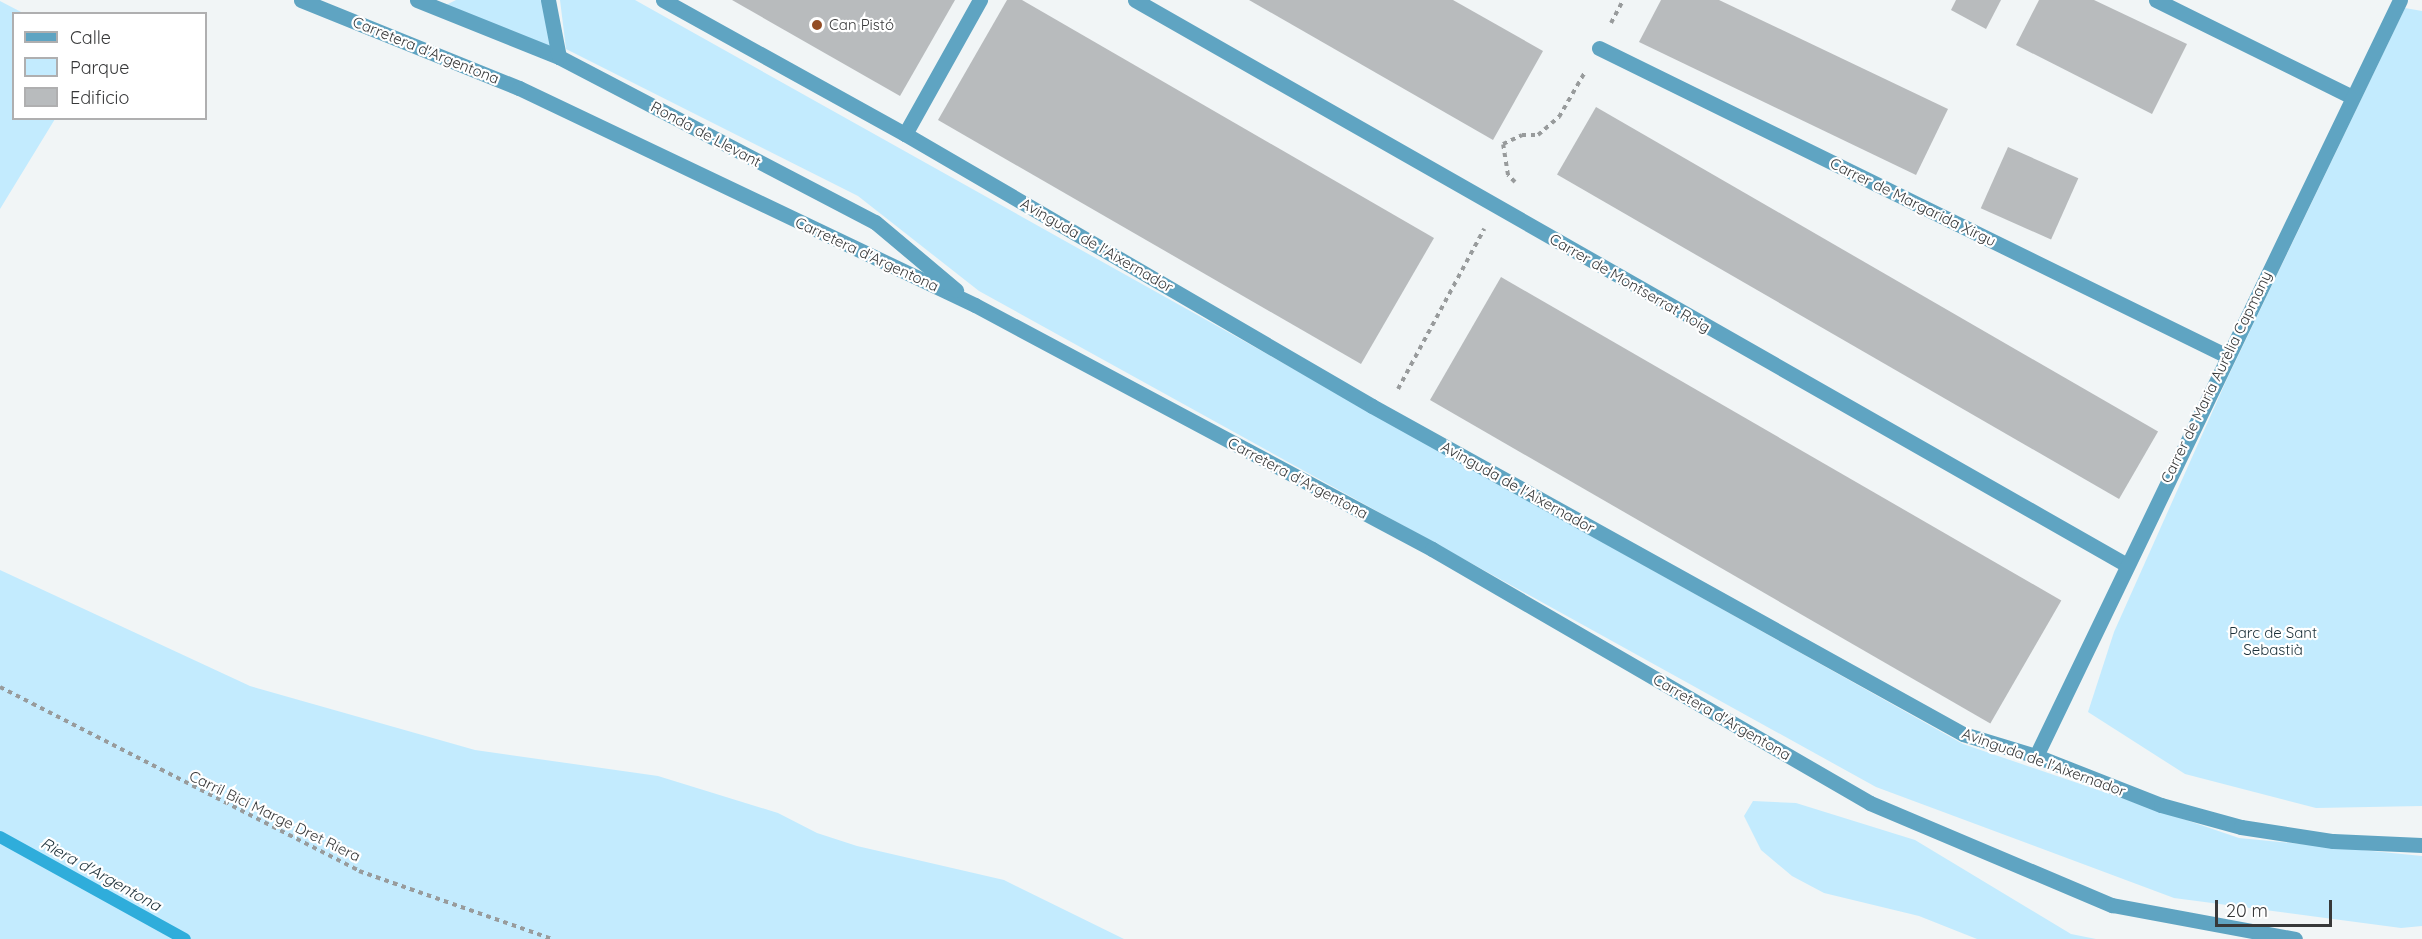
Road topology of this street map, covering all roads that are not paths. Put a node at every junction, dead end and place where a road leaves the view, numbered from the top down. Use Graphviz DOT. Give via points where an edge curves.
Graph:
graph roads {
  1 [pos="301,0"];
  2 [pos="417,0"];
  3 [pos="548,0"];
  4 [pos="663,0"];
  5 [pos="980,0"];
  6 [pos="1136,0"];
  7 [pos="2156,0"];
  8 [pos="2400,0"];
  9 [pos="440,2"];
  10 [pos="1599,48"];
  11 [pos="559,57"];
  12 [pos="2352,97"];
  13 [pos="905,134"];
  14 [pos="975,305"];
  15 [pos="2226,356"];
  16 [pos="2125,564"];
  17 [pos="2036,756"];
  18 [pos="2422,845"];
  19 [pos="2295,939"];
  1 -- 14 [label="street, Carretera d'Argentona" via="519,88"];
  2 -- 9 [label="street, Ronda de Llevant"];
  3 -- 11 [label="street"];
  4 -- 13 [label="street, Avinguda de l'Aixernador"];
  5 -- 13 [label="street"];
  6 -- 16 [label="street, Carrer de Montserrat Roig"];
  7 -- 12 [label="street"];
  8 -- 12 [label="street, Carrer de Maria Aurèlia Capmany"];
  9 -- 11 [label="street, Ronda de Llevant"];
  10 -- 15 [label="street, Carrer de Margarida Xirgu"];
  11 -- 14 [label="street, Ronda de Llevant" via="875,222"];
  12 -- 15 [label="street, Carrer de Maria Aurèlia Capmany"];
  13 -- 17 [label="street, Avinguda de l'Aixernador" via="1385,413 1964,734"];
  14 -- 19 [label="street, Carretera d'Argentona" via="1432,549 1870,803 2112,905"];
  15 -- 16 [label="street, Carrer de Maria Aurèlia Capmany"];
  16 -- 17 [label="street, Carrer de Maria Aurèlia Capmany"];
  17 -- 18 [label="street, Avinguda de l'Aixernador" via="2161,805 2241,827 2333,841"];
}
